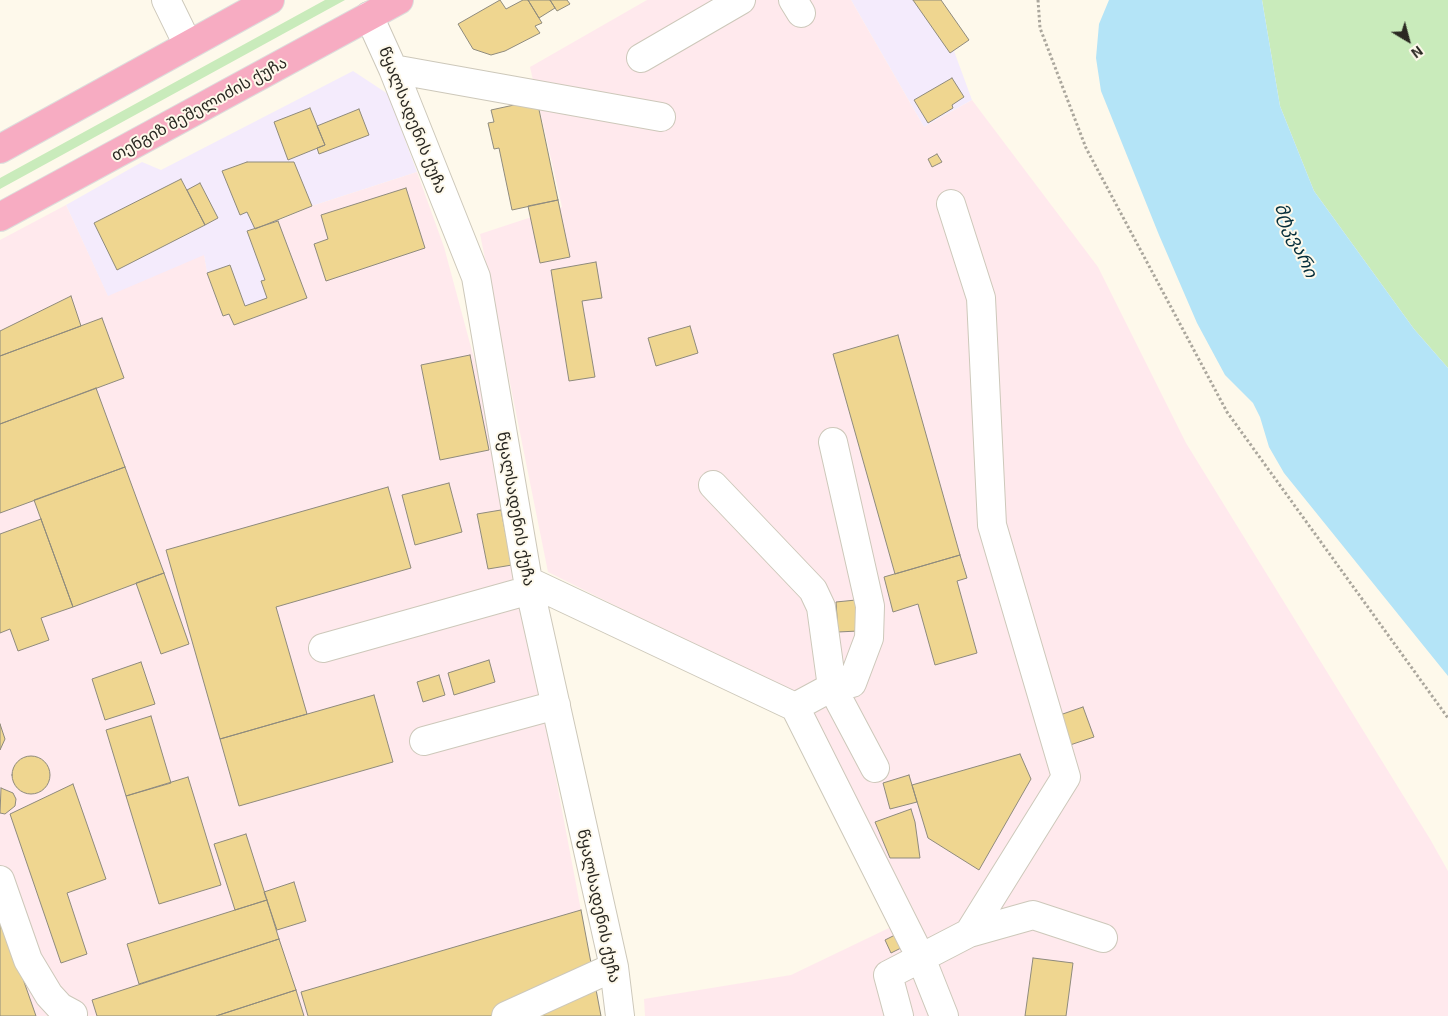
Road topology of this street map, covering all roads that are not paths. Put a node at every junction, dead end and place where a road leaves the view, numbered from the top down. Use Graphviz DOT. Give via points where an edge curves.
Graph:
graph roads {
  1 [pos="166,0"];
  2 [pos="399,0"];
  3 [pos="741,0"];
  4 [pos="257,3"];
  5 [pos="369,16"];
  6 [pos="188,45"];
  7 [pos="641,58"];
  8 [pos="393,69"];
  9 [pos="660,117"];
  10 [pos="0,149"];
  11 [pos="951,204"];
  12 [pos="0,217"];
  13 [pos="833,442"];
  14 [pos="713,485"];
  15 [pos="529,586"];
  16 [pos="323,648"];
  17 [pos="832,688"];
  18 [pos="556,705"];
  19 [pos="795,707"];
  20 [pos="424,741"];
  21 [pos="875,768"];
  22 [pos="0,880"];
  23 [pos="969,933"];
  24 [pos="1103,938"];
  25 [pos="921,958"];
  26 [pos="614,967"];
  27 [pos="73,1014"];
  28 [pos="506,1016"];
  29 [pos="620,1016"];
  30 [pos="899,1016"];
  31 [pos="944,1016"];
  1 -- 6 [label="street"];
  2 -- 5 [label="main road, თენგიზ შეშელიძის ქუჩა"];
  3 -- 7 [label="street"];
  4 -- 6 [label="main road"];
  5 -- 8 [label="street, წყალსადენის ქუჩა"];
  5 -- 12 [label="main road, თენგიზ შეშელიძის ქუჩა"];
  6 -- 10 [label="main road"];
  8 -- 9 [label="street"];
  8 -- 15 [label="street, წყალსადენის ქუჩა" via="476,277"];
  11 -- 23 [label="street" via="981,298 992,525 1066,777"];
  13 -- 17 [label="street" via="870,606 869,638 852,683"];
  14 -- 17 [label="street" via="814,590 825,621"];
  15 -- 16 [label="street"];
  15 -- 18 [label="street, წყალსადენის ქუჩა"];
  15 -- 19 [label="street"];
  17 -- 19 [label="street"];
  17 -- 21 [label="street"];
  18 -- 20 [label="street"];
  18 -- 26 [label="street, წყალსადენის ქუჩა"];
  19 -- 25 [label="street"];
  22 -- 27 [label="street" via="28,960 49,995 60,1007"];
  23 -- 24 [label="street" via="1033,916"];
  23 -- 25 [label="street"];
  25 -- 30 [label="street" via="888,975"];
  25 -- 31 [label="street"];
  26 -- 28 [label="street"];
  26 -- 29 [label="street, წყალსადენის ქუჩა"];
}
